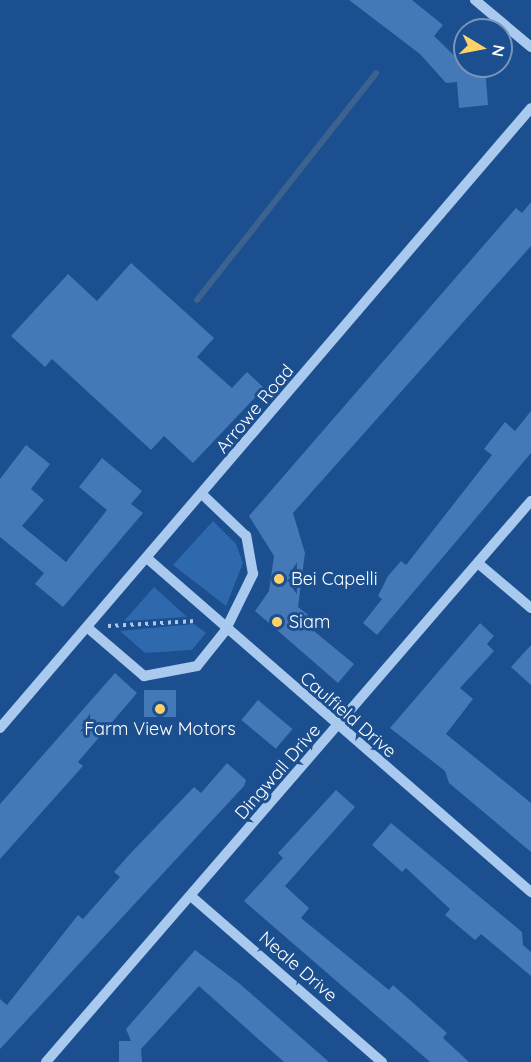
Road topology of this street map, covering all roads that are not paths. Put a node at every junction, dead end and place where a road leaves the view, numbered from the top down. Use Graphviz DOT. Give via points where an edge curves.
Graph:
graph roads {
  1 [pos="475,0"];
  2 [pos="531,47"];
  3 [pos="531,108"];
  4 [pos="204,496"];
  5 [pos="531,501"];
  6 [pos="147,559"];
  7 [pos="479,564"];
  8 [pos="531,608"];
  9 [pos="88,628"];
  10 [pos="225,631"];
  11 [pos="0,728"];
  12 [pos="337,728"];
  13 [pos="531,892"];
  14 [pos="192,897"];
  15 [pos="46,1062"];
  16 [pos="382,1062"];
  1 -- 2 [label="street"];
  3 -- 4 [label="street, Arrowe Road"];
  4 -- 6 [label="street, Arrowe Road"];
  4 -- 10 [label="street" via="246,536 253,555 247,596"];
  5 -- 7 [label="street, Dingwall Drive"];
  6 -- 9 [label="street, Arrowe Road"];
  6 -- 10 [label="street, Caulfield Drive"];
  7 -- 8 [label="street"];
  7 -- 12 [label="street, Dingwall Drive"];
  9 -- 10 [label="street" via="144,676 197,666"];
  9 -- 11 [label="street, Arrowe Road"];
  10 -- 12 [label="street, Caulfield Drive"];
  12 -- 13 [label="street, Caulfield Drive"];
  12 -- 14 [label="street, Dingwall Drive"];
  14 -- 15 [label="street, Dingwall Drive"];
  14 -- 16 [label="street, Neale Drive"];
}
